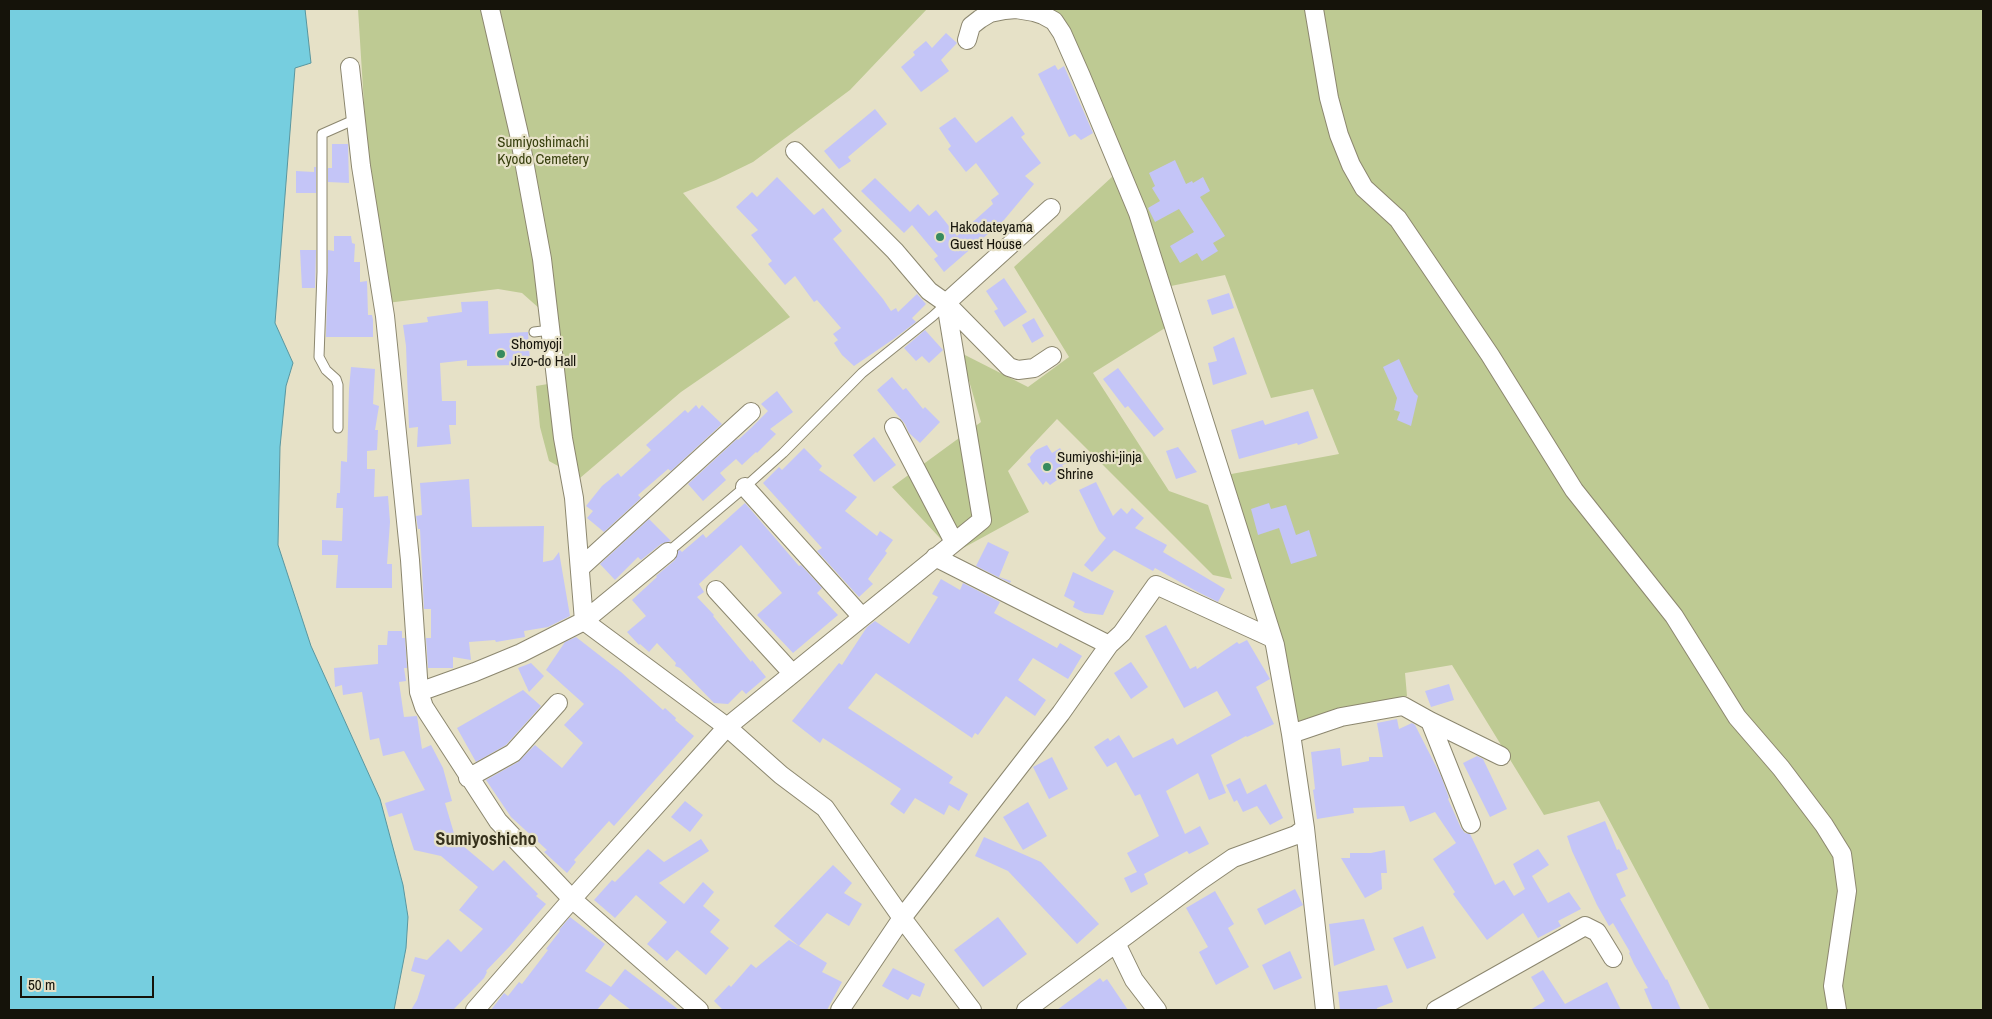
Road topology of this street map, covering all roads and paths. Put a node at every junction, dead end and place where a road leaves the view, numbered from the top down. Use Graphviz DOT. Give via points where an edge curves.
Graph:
graph roads {
  1 [pos="490,9"];
  2 [pos="1314,9"];
  3 [pos="967,40"];
  4 [pos="350,67"];
  5 [pos="356,119"];
  6 [pos="795,151"];
  7 [pos="1052,208"];
  8 [pos="946,303"];
  9 [pos="1052,356"];
  10 [pos="751,412"];
  11 [pos="894,427"];
  12 [pos="338,428"];
  13 [pos="746,487"];
  14 [pos="954,542"];
  15 [pos="668,552"];
  16 [pos="935,557"];
  17 [pos="580,568"];
  18 [pos="716,590"];
  19 [pos="862,617"];
  20 [pos="584,621"];
  21 [pos="1272,638"];
  22 [pos="1109,645"];
  23 [pos="792,673"];
  24 [pos="420,692"];
  25 [pos="558,702"];
  26 [pos="1430,722"];
  27 [pos="727,727"];
  28 [pos="1291,734"];
  29 [pos="1501,756"];
  30 [pos="468,778"];
  31 [pos="1471,824"];
  32 [pos="1305,828"];
  33 [pos="572,899"];
  34 [pos="902,918"];
  35 [pos="1116,943"];
  36 [pos="1613,958"];
  37 [pos="697,1009"];
  38 [pos="475,1010"];
  39 [pos="840,1010"];
  40 [pos="972,1010"];
  41 [pos="1026,1010"];
  42 [pos="1157,1010"];
  43 [pos="1325,1010"];
  44 [pos="1436,1010"];
  45 [pos="1837,1010"];
  1 -- 17 [label="street" via="542,259 543,331 574,498"];
  2 -- 45 [label="street" via="1329,98 1339,135 1364,188 1398,219 1490,355 1574,490 1674,616 1737,716 1781,768 1842,854 1847,891 1833,986"];
  3 -- 21 [label="street" via="971,26 980,19 990,13 1016,9 1043,14 1054,21 1062,33 1138,213"];
  4 -- 5 [label="street"];
  5 -- 12 [label="lane" via="322,134 319,357 338,385"];
  5 -- 24 [label="street" via="385,316"];
  6 -- 8 [label="street" via="895,250 929,291"];
  7 -- 8 [label="street"];
  8 -- 9 [label="street" via="1009,366 1027,370"];
  8 -- 13 [label="lane" via="862,373"];
  8 -- 14 [label="street" via="982,520"];
  10 -- 17 [label="street"];
  11 -- 14 [label="street"];
  13 -- 15 [label="lane"];
  13 -- 19 [label="street"];
  14 -- 16 [label="street"];
  15 -- 20 [label="street"];
  16 -- 19 [label="street"];
  16 -- 22 [label="street"];
  17 -- 20 [label="street"];
  18 -- 23 [label="street"];
  19 -- 23 [label="street"];
  20 -- 24 [label="street" via="521,653"];
  20 -- 27 [label="street"];
  21 -- 22 [label="street" via="1156,585 1122,633"];
  21 -- 28 [label="street"];
  22 -- 34 [label="street" via="1061,713"];
  23 -- 27 [label="street"];
  24 -- 30 [label="street" via="424,707"];
  25 -- 30 [label="street" via="513,753"];
  26 -- 28 [label="street" via="1403,706 1341,717"];
  26 -- 29 [label="street"];
  26 -- 31 [label="street"];
  27 -- 33 [label="street"];
  27 -- 34 [label="street" via="781,775 825,808"];
  28 -- 32 [label="street"];
  30 -- 33 [label="street" via="498,821"];
  32 -- 35 [label="street" via="1296,835 1233,858"];
  32 -- 43 [label="street"];
  33 -- 37 [label="street"];
  33 -- 38 [label="street"];
  34 -- 39 [label="street"];
  34 -- 40 [label="street"];
  35 -- 41 [label="street"];
  35 -- 42 [label="street" via="1134,980"];
  36 -- 44 [label="street" via="1597,932 1586,926"];
}
